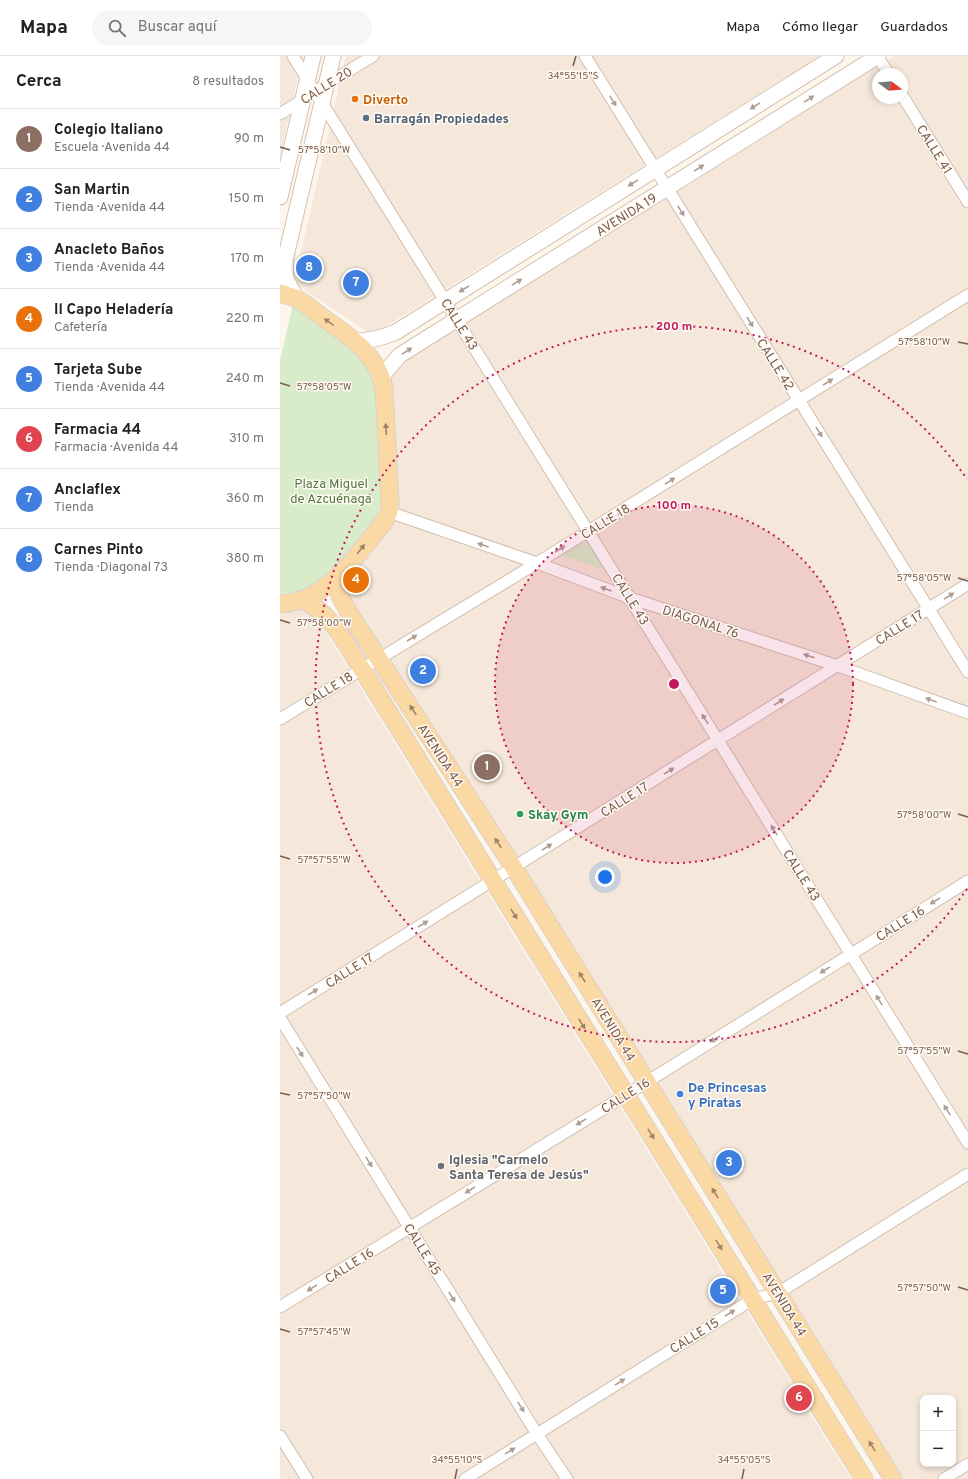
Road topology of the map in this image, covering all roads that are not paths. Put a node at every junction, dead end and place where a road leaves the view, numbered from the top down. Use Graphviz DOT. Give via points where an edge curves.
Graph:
graph roads {
  1 [pos="293,56"];
  2 [pos="313,56"];
  3 [pos="333,56"];
  4 [pos="373,56"];
  5 [pos="585,56"];
  6 [pos="836,56"];
  7 [pos="878,56"];
  8 [pos="885,68"];
  9 [pos="318,90"];
  10 [pos="303,100"];
  11 [pos="907,104"];
  12 [pos="280,114"];
  13 [pos="655,169"];
  14 [pos="667,188"];
  15 [pos="280,197"];
  16 [pos="968,202"];
  17 [pos="968,295"];
  18 [pos="288,296"];
  19 [pos="446,300"];
  20 [pos="458,319"];
  21 [pos="356,341"];
  22 [pos="382,379"];
  23 [pos="799,400"];
  24 [pos="389,512"];
  25 [pos="589,531"];
  26 [pos="537,563"];
  27 [pos="336,579"];
  28 [pos="968,584"];
  29 [pos="630,598"];
  30 [pos="302,600"];
  31 [pos="280,604"];
  32 [pos="929,609"];
  33 [pos="379,658"];
  34 [pos="838,666"];
  35 [pos="362,669"];
  36 [pos="968,672"];
  37 [pos="968,713"];
  38 [pos="280,719"];
  39 [pos="718,740"];
  40 [pos="514,868"];
  41 [pos="493,880"];
  42 [pos="968,880"];
  43 [pos="851,954"];
  44 [pos="280,1013"];
  45 [pos="280,1018"];
  46 [pos="647,1082"];
  47 [pos="626,1095"];
  48 [pos="968,1143"];
  49 [pos="968,1174"];
  50 [pos="409,1228"];
  51 [pos="778,1293"];
  52 [pos="752,1299"];
  53 [pos="280,1307"];
  54 [pos="537,1434"];
  55 [pos="280,1436"];
  56 [pos="968,1464"];
  57 [pos="307,1479"];
  58 [pos="465,1479"];
  59 [pos="568,1479"];
  60 [pos="864,1479"];
  61 [pos="893,1479"];
  62 [pos="944,1479"];
  1 -- 9 [label="street, CALLE 43"];
  2 -- 9 [label="main road"];
  3 -- 9 [label="main road"];
  4 -- 9 [label="street, CALLE 20"];
  5 -- 13 [label="street, CALLE 42, one-way"];
  6 -- 13 [label="main road, AVENIDA 19, one-way"];
  7 -- 8 [label="street"];
  14 -- 7 [label="main road, AVENIDA 19, one-way"];
  9 -- 10 [label="main road"];
  9 -- 18 [label="main road" via="285,260"];
  9 -- 19 [label="street, CALLE 43"];
  10 -- 12 [label="street, CALLE 20"];
  10 -- 15 [label="main road"];
  11 -- 16 [label="street, CALLE 41"];
  13 -- 14 [label="street, CALLE 42"];
  13 -- 19 [label="main road, AVENIDA 19, one-way"];
  20 -- 14 [label="main road, AVENIDA 19, one-way"];
  14 -- 23 [label="street, CALLE 42, one-way"];
  23 -- 17 [label="street, CALLE 18, one-way"];
  21 -- 18 [label="main road, one-way"];
  19 -- 20 [label="street, CALLE 43"];
  19 -- 21 [label="main road, AVENIDA 19" via="384,337"];
  22 -- 20 [label="main road, AVENIDA 19, one-way" via="400,355"];
  20 -- 25 [label="street, CALLE 43"];
  21 -- 22 [label="main road" via="371,358"];
  24 -- 22 [label="main road, one-way"];
  25 -- 23 [label="street, CALLE 18, one-way"];
  23 -- 32 [label="street, CALLE 42, one-way"];
  26 -- 24 [label="street, DIAGONAL 76, one-way"];
  27 -- 24 [label="main road, one-way" via="384,522"];
  26 -- 25 [label="street, CALLE 18, one-way"];
  25 -- 29 [label="street, CALLE 43"];
  29 -- 26 [label="street, DIAGONAL 76, one-way"];
  33 -- 26 [label="street, CALLE 18, one-way"];
  27 -- 30 [label="main road"];
  27 -- 33 [label="main road, AVENIDA 44" via="341,598"];
  32 -- 28 [label="street, CALLE 17, one-way"];
  34 -- 29 [label="street, DIAGONAL 76, one-way"];
  39 -- 29 [label="street, CALLE 43, one-way"];
  30 -- 31 [label="main road"];
  30 -- 35 [label="main road, AVENIDA 44" via="316,607 331,622"];
  32 -- 34 [label="street, CALLE 17"];
  32 -- 36 [label="street, CALLE 42"];
  33 -- 35 [label="street, CALLE 18"];
  40 -- 33 [label="main road, AVENIDA 44, one-way"];
  37 -- 34 [label="street, DIAGONAL 76, one-way"];
  39 -- 34 [label="street, CALLE 17, one-way"];
  35 -- 38 [label="street, CALLE 18"];
  35 -- 41 [label="main road, AVENIDA 44"];
  40 -- 39 [label="street, CALLE 17, one-way"];
  43 -- 39 [label="street, CALLE 43, one-way"];
  40 -- 41 [label="street, CALLE 17"];
  46 -- 40 [label="main road, AVENIDA 44, one-way"];
  44 -- 41 [label="street, CALLE 17, one-way"];
  41 -- 47 [label="main road, AVENIDA 44, one-way"];
  42 -- 43 [label="street, CALLE 16, one-way"];
  43 -- 46 [label="street, CALLE 16, one-way"];
  48 -- 43 [label="street, CALLE 43, one-way"];
  45 -- 50 [label="street, CALLE 45, one-way"];
  46 -- 47 [label="street, CALLE 16"];
  51 -- 46 [label="main road, AVENIDA 44, one-way"];
  47 -- 50 [label="street, CALLE 16, one-way"];
  47 -- 52 [label="main road, AVENIDA 44, one-way"];
  49 -- 51 [label="street, CALLE 15"];
  50 -- 53 [label="street, CALLE 16, one-way"];
  50 -- 54 [label="street, CALLE 45, one-way"];
  51 -- 52 [label="street, CALLE 15"];
  61 -- 51 [label="main road, AVENIDA 44, one-way"];
  54 -- 52 [label="street, CALLE 15, one-way"];
  52 -- 60 [label="main road, AVENIDA 44"];
  58 -- 54 [label="street, CALLE 15, one-way"];
  54 -- 59 [label="street, CALLE 45"];
  55 -- 57 [label="street"];
  56 -- 62 [label="street"];
}
